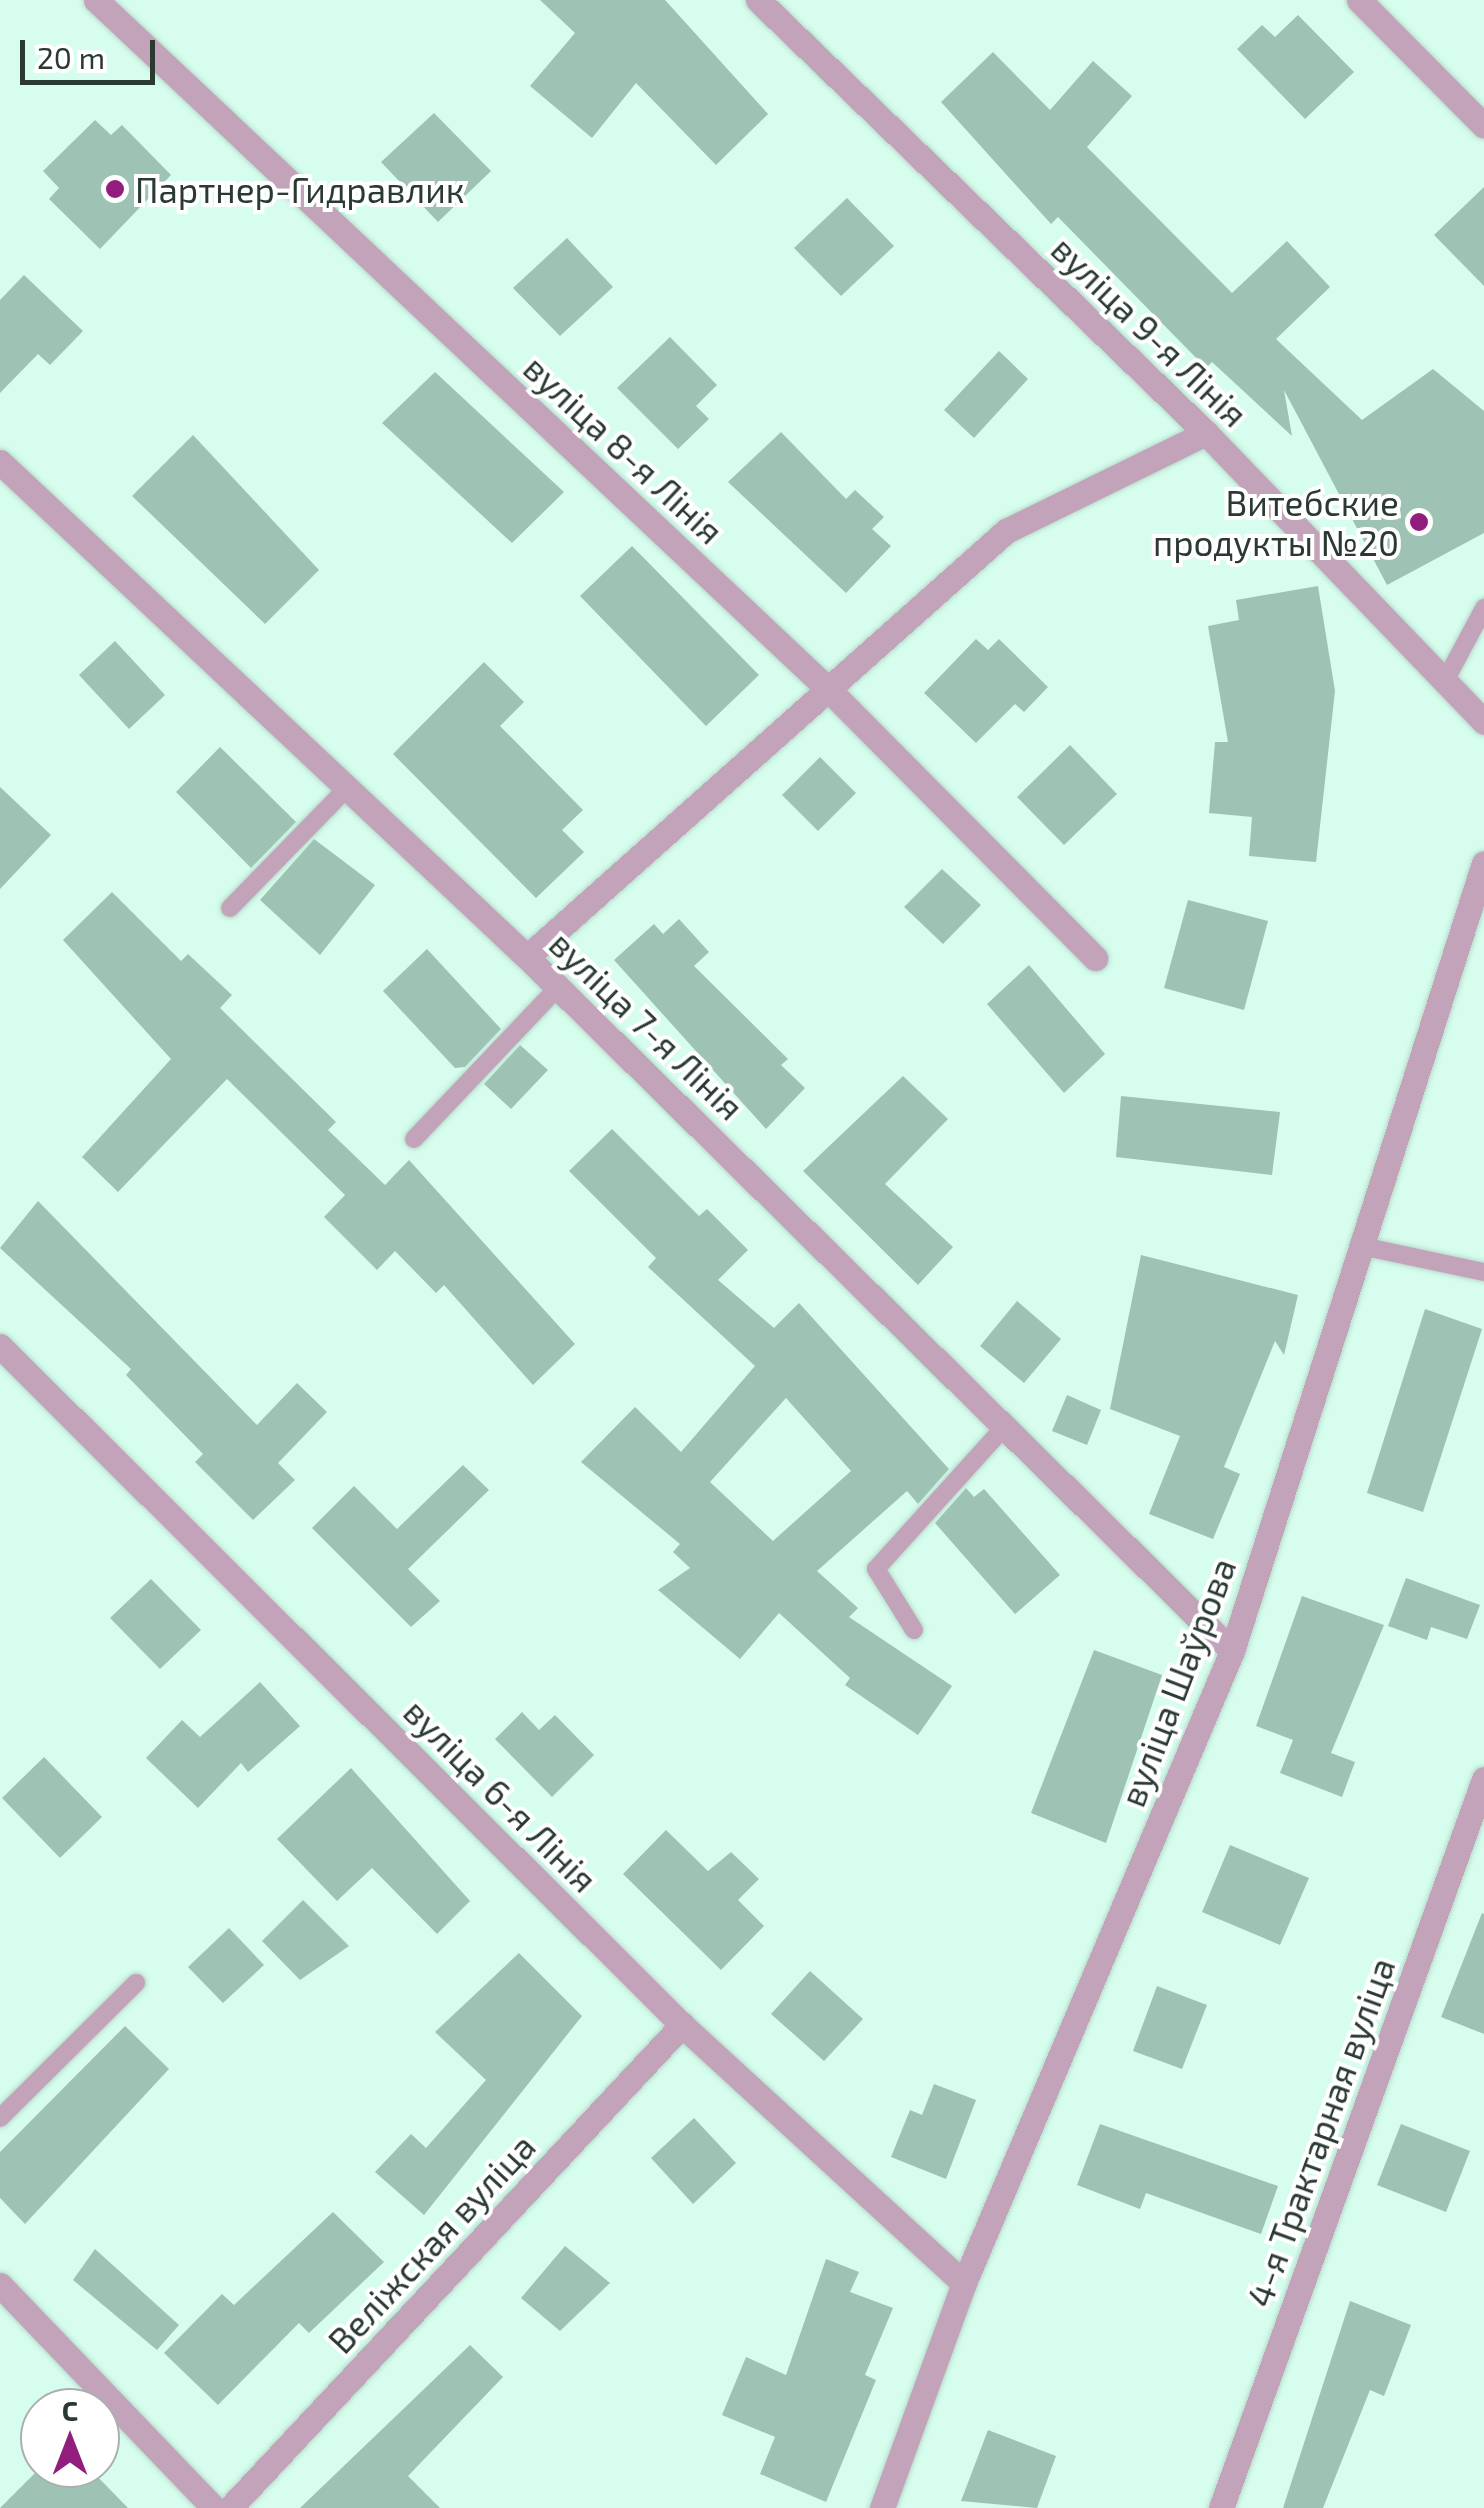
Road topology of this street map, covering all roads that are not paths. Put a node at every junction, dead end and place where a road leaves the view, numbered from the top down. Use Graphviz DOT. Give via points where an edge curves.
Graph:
graph roads {
  1 [pos="96,0"];
  2 [pos="758,0"];
  3 [pos="1359,0"];
  4 [pos="1484,126"];
  5 [pos="1206,433"];
  6 [pos="0,462"];
  7 [pos="1484,608"];
  8 [pos="1446,679"];
  9 [pos="829,690"];
  10 [pos="1484,722"];
  11 [pos="347,788"];
  12 [pos="1484,863"];
  13 [pos="230,908"];
  14 [pos="528,957"];
  15 [pos="1094,958"];
  16 [pos="558,987"];
  17 [pos="414,1139"];
  18 [pos="1366,1247"];
  19 [pos="1484,1272"];
  20 [pos="0,1346"];
  21 [pos="1006,1426"];
  22 [pos="914,1630"];
  23 [pos="1232,1651"];
  24 [pos="1484,1779"];
  25 [pos="136,1983"];
  26 [pos="682,2025"];
  27 [pos="0,2118"];
  28 [pos="964,2283"];
  29 [pos="0,2286"];
  30 [pos="214,2508"];
  31 [pos="230,2508"];
  32 [pos="882,2508"];
  33 [pos="1222,2508"];
  1 -- 9 [label="street, вуліца 8-я Лінія"];
  2 -- 5 [label="street, вуліца 9-я Лінія"];
  3 -- 4 [label="street"];
  5 -- 8 [label="street, вуліца 9-я Лінія"];
  5 -- 9 [label="street" via="1006,531"];
  6 -- 11 [label="street, вуліца 7-я Лінія"];
  7 -- 8 [label="lane"];
  8 -- 10 [label="street, вуліца 9-я Лінія"];
  9 -- 14 [label="street"];
  9 -- 15 [label="street, вуліца 8-я Лінія"];
  11 -- 13 [label="lane"];
  11 -- 14 [label="street, вуліца 7-я Лінія"];
  12 -- 18 [label="street, вуліца Шаўрова"];
  14 -- 16 [label="street, вуліца 7-я Лінія"];
  16 -- 17 [label="lane"];
  16 -- 21 [label="street, вуліца 7-я Лінія"];
  18 -- 19 [label="lane"];
  18 -- 23 [label="street, вуліца Шаўрова"];
  20 -- 26 [label="street, вуліца 6-я Лінія"];
  21 -- 22 [label="lane" via="876,1568"];
  21 -- 23 [label="street, вуліца 7-я Лінія"];
  23 -- 28 [label="street, вуліца Шаўрова"];
  24 -- 33 [label="street, 4-я Трактарная вуліца"];
  25 -- 27 [label="lane"];
  26 -- 28 [label="street, вуліца 6-я Лінія"];
  26 -- 31 [label="street, Веліжская вуліца"];
  28 -- 32 [label="street, вуліца Шаўрова"];
  29 -- 30 [label="street"];
}
